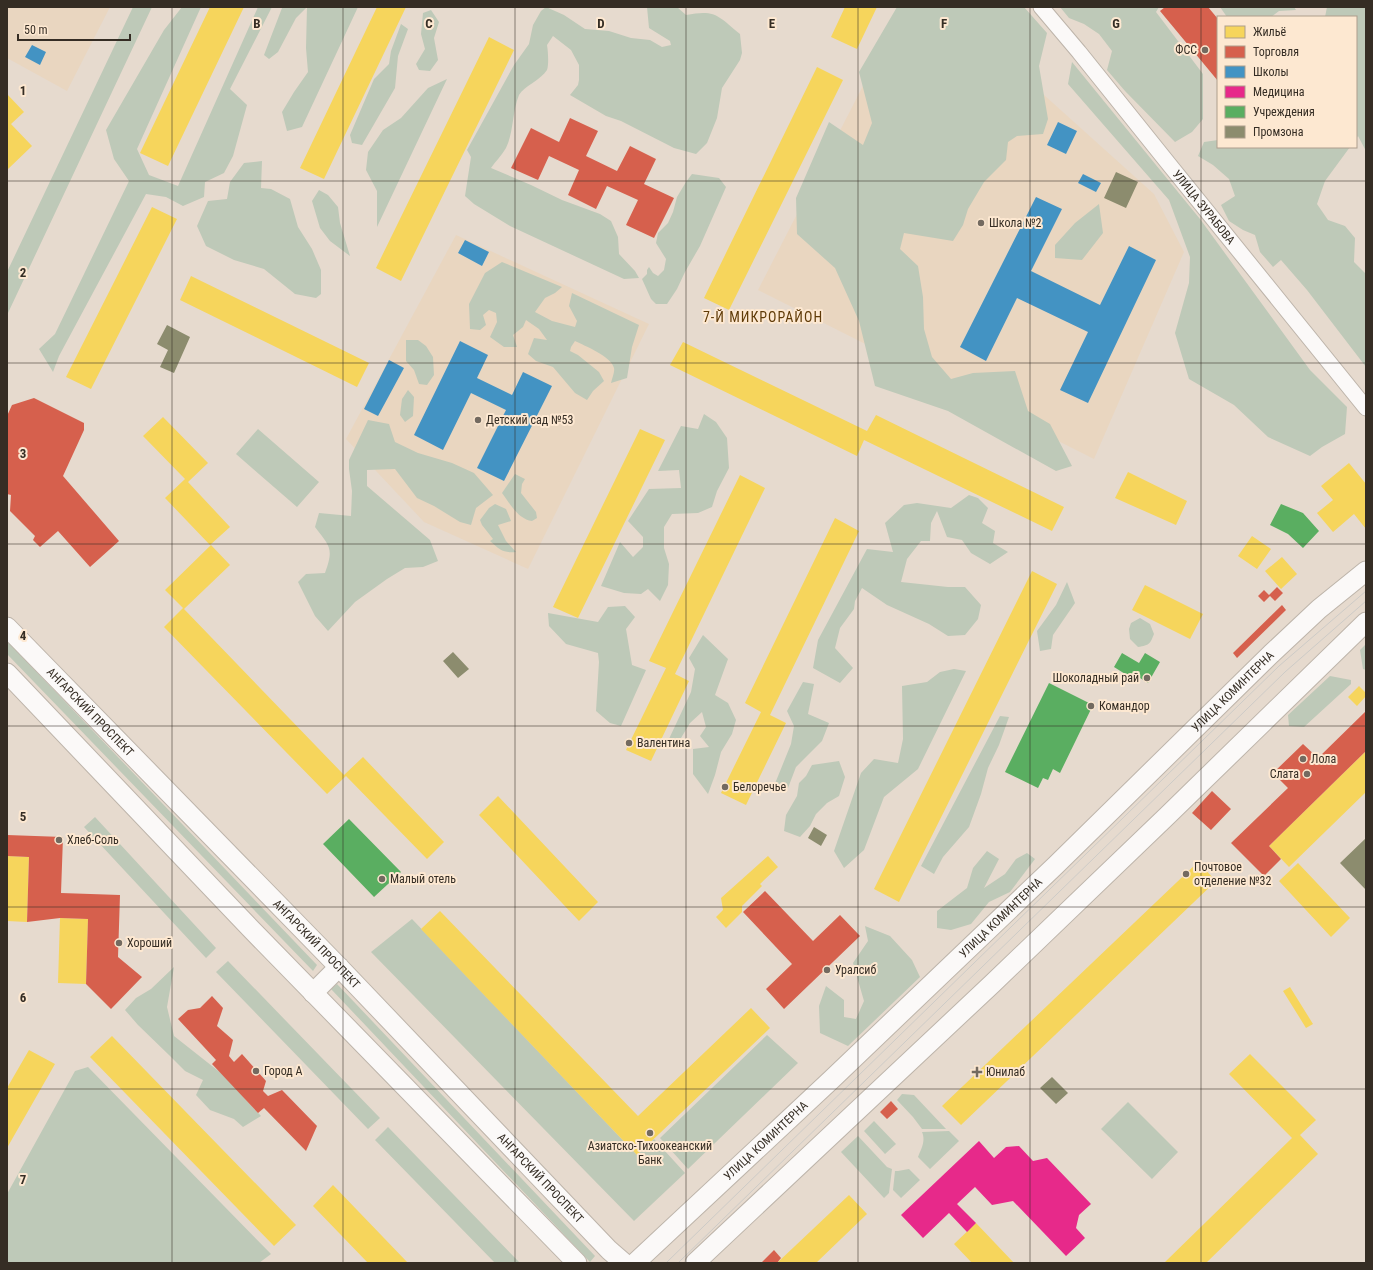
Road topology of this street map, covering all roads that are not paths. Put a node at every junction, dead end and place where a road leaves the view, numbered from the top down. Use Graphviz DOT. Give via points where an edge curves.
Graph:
graph roads {
  1 [pos="1041,7"];
  2 [pos="1366,408"];
  3 [pos="1366,571"];
  4 [pos="1366,622"];
  5 [pos="7,627"];
  6 [pos="7,673"];
  7 [pos="339,967"];
  8 [pos="313,993"];
  9 [pos="577,1263"];
  10 [pos="624,1263"];
  11 [pos="634,1263"];
  12 [pos="695,1263"];
  1 -- 2 [label="street, УЛИЦА ЗУРАБОВА"];
  3 -- 11 [label="street, УЛИЦА КОМИНТЕРНА" via="1319,609 838,1074"];
  4 -- 12 [label="street" via="998,979"];
  5 -- 7 [label="street, АНГАРСКИЙ ПРОСПЕКТ"];
  6 -- 8 [label="street"];
  7 -- 8 [label="street"];
  7 -- 10 [label="street, АНГАРСКИЙ ПРОСПЕКТ"];
  8 -- 9 [label="street"];
}
